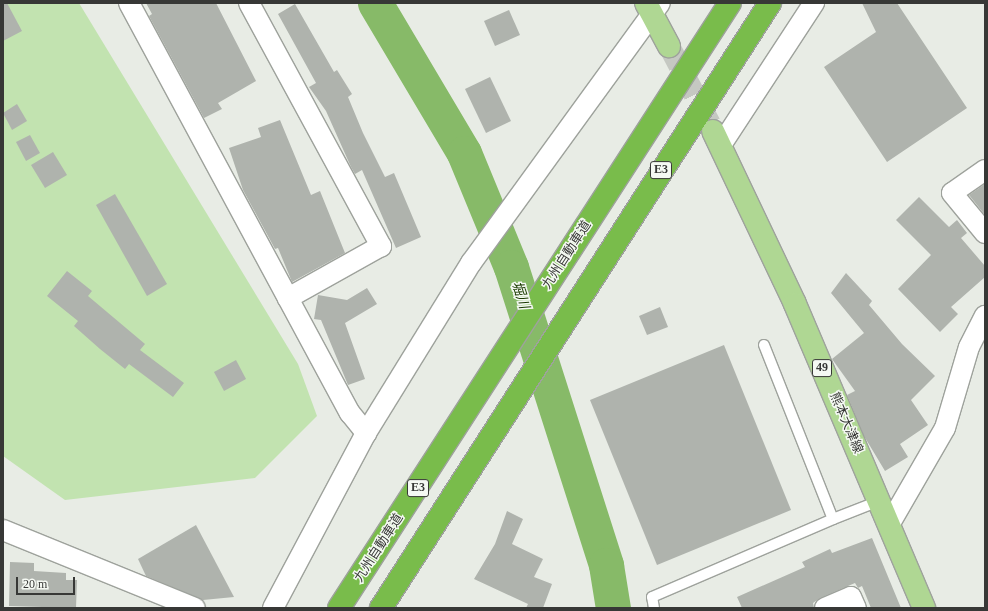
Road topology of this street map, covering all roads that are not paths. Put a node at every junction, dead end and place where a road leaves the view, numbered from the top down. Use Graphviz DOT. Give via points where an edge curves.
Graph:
graph roads {
  1 [pos="129,3"];
  2 [pos="249,3"];
  3 [pos="730,3"];
  4 [pos="770,3"];
  5 [pos="814,3"];
  6 [pos="653,7"];
  7 [pos="669,46"];
  8 [pos="717,138"];
  9 [pos="985,170"];
  10 [pos="985,232"];
  11 [pos="288,298"];
  12 [pos="985,316"];
  13 [pos="764,345"];
  14 [pos="366,433"];
  15 [pos="878,501"];
  16 [pos="833,519"];
  17 [pos="889,525"];
  18 [pos="3,530"];
  19 [pos="279,606"];
  20 [pos="195,608"];
  21 [pos="339,608"];
  22 [pos="381,608"];
  23 [pos="654,608"];
  24 [pos="825,608"];
  25 [pos="856,608"];
  26 [pos="924,608"];
  1 -- 11 [label="street"];
  2 -- 11 [label="street" via="381,246"];
  3 -- 21 [label="highway, 九州自動車道 / E3"];
  4 -- 22 [label="highway, E3"];
  5 -- 8 [label="street"];
  6 -- 7 [label="main road"];
  6 -- 14 [label="street" via="508,209"];
  8 -- 15 [label="main road, 熊本大津線 / 49" via="795,304"];
  9 -- 10 [label="street" via="952,193"];
  11 -- 14 [label="street" via="350,413"];
  12 -- 17 [label="street" via="969,347 945,428"];
  13 -- 16 [label="lane"];
  14 -- 19 [label="street"];
  15 -- 16 [label="lane"];
  15 -- 17 [label="main road, 熊本大津線 / 49"];
  16 -- 23 [label="lane" via="652,597"];
  17 -- 26 [label="main road, 熊本大津線 / 49"];
  18 -- 20 [label="street"];
  24 -- 25 [label="street" via="851,597"];
}
